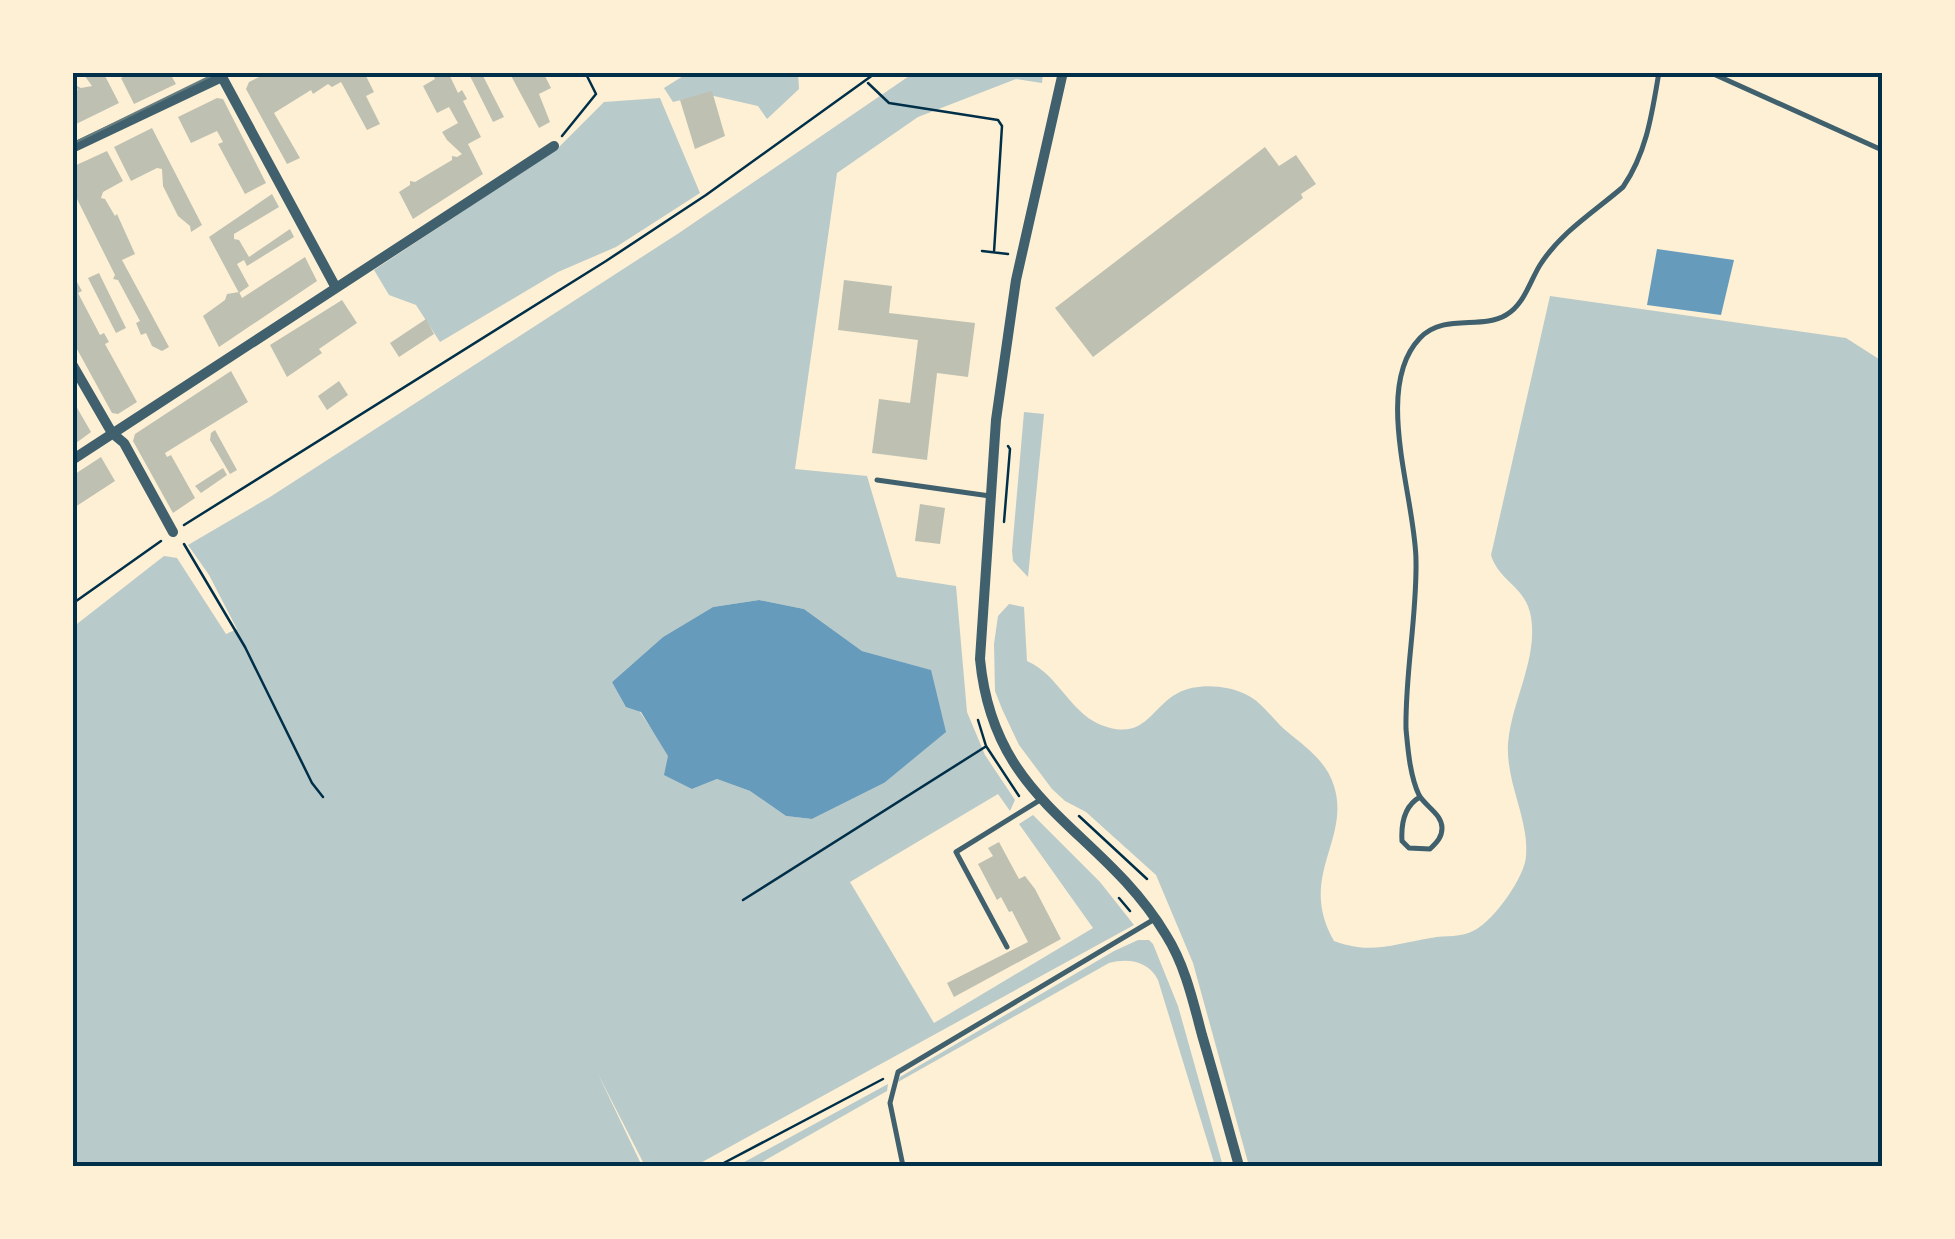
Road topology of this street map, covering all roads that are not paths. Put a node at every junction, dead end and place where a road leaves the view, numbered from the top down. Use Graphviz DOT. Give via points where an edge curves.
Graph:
graph roads {
  1 [pos="1063,72"];
  2 [pos="1659,72"];
  3 [pos="1710,72"];
  4 [pos="554,146"];
  5 [pos="72,148"];
  6 [pos="1882,150"];
  7 [pos="335,286"];
  8 [pos="72,364"];
  9 [pos="112,433"];
  10 [pos="72,460"];
  11 [pos="877,480"];
  12 [pos="990,496"];
  13 [pos="173,532"];
  14 [pos="1420,797"];
  15 [pos="1040,800"];
  16 [pos="1156,918"];
  17 [pos="1007,947"];
  18 [pos="903,1166"];
  19 [pos="1239,1166"];
  1 -- 12 [label="street" via="1016,280"];
  2 -- 14 [label="lane" via="1640,159 1623,187 1552,248 1520,303 1503,318 1432,328 1408,355 1398,414 1416,559 1406,729"];
  3 -- 6 [label="lane"];
  4 -- 7 [label="street"];
  5 -- 7 [label="street" via="222,77"];
  7 -- 9 [label="street"];
  8 -- 9 [label="street"];
  9 -- 10 [label="street"];
  9 -- 13 [label="street"];
  11 -- 12 [label="lane"];
  12 -- 15 [label="street" via="982,682 1000,741"];
  14 -- 14 [label="lane" via="1406,812 1402,842 1430,849 1442,830 1440,819"];
  15 -- 16 [label="street"];
  15 -- 17 [label="lane" via="956,852"];
  16 -- 18 [label="lane" via="898,1072 890,1103"];
  16 -- 19 [label="street" via="1188,983"];
}
